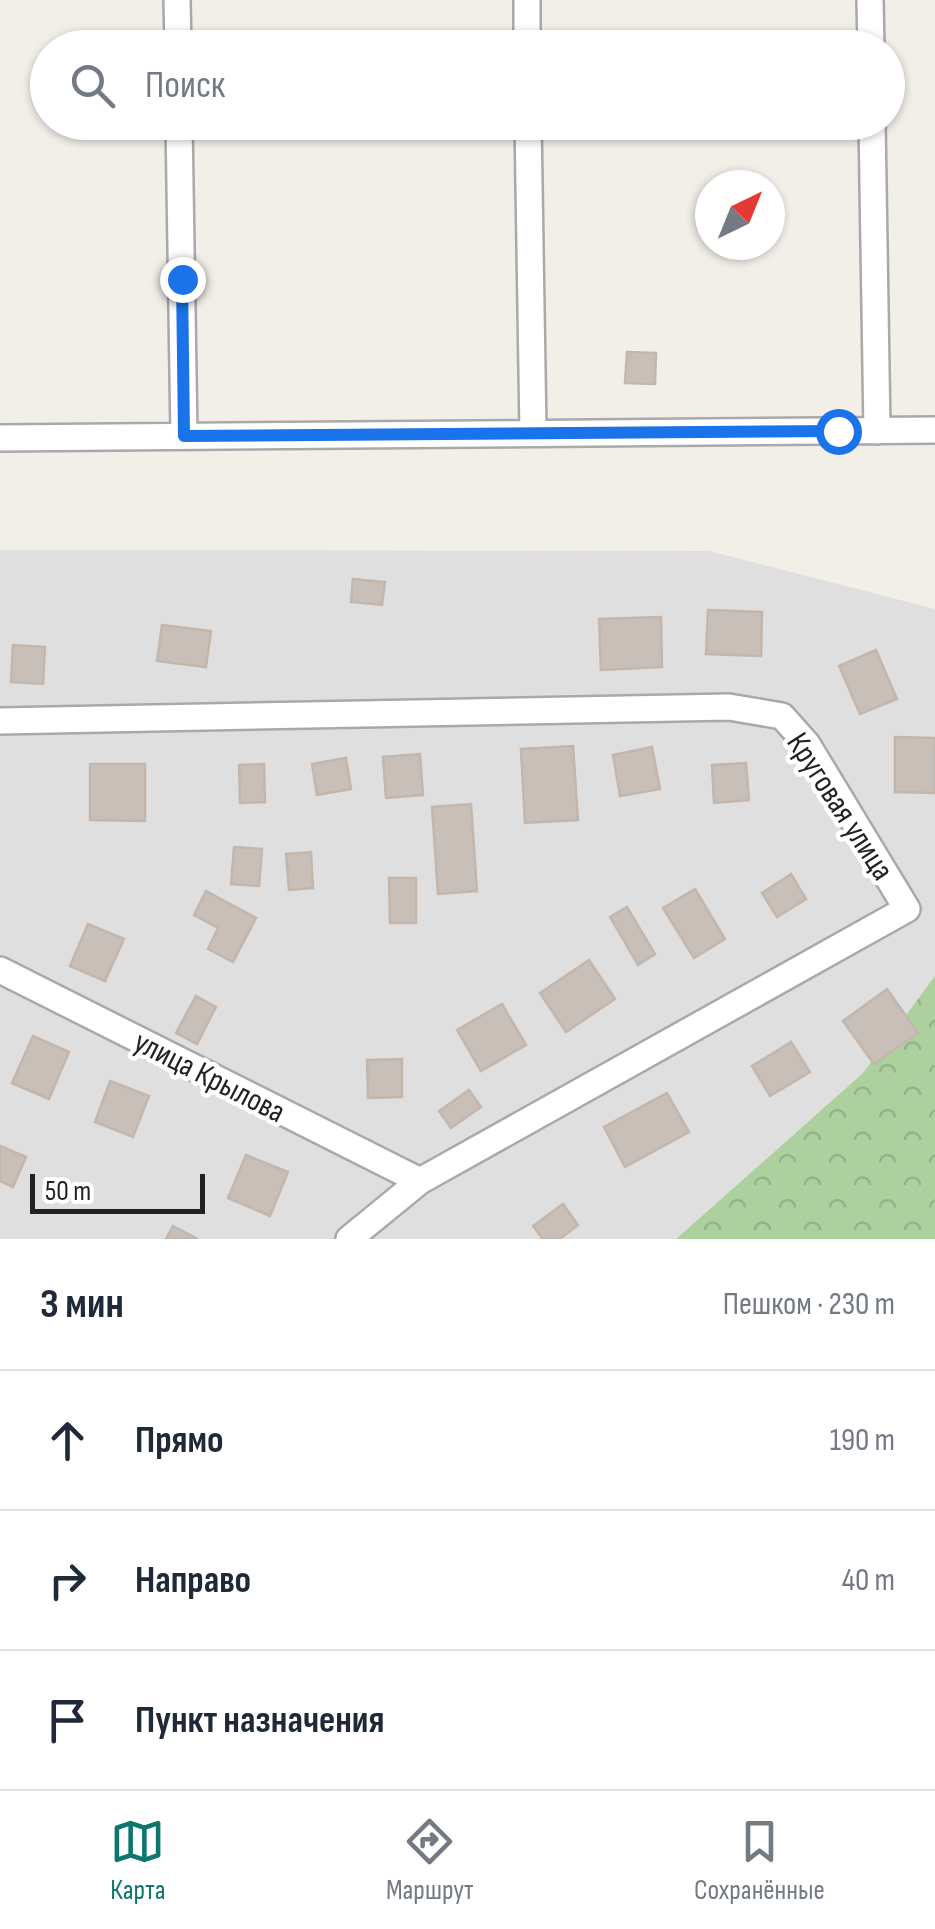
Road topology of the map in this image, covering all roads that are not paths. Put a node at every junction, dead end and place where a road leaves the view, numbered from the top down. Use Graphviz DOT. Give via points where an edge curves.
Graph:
graph roads {
  1 [pos="177,0"];
  2 [pos="526,0"];
  3 [pos="870,0"];
  4 [pos="178,30"];
  5 [pos="527,30"];
  6 [pos="871,30"];
  7 [pos="179,140"];
  8 [pos="528,140"];
  9 [pos="872,140"];
  10 [pos="877,430"];
  11 [pos="935,430"];
  12 [pos="533,433"];
  13 [pos="184,436"];
  14 [pos="0,438"];
  15 [pos="0,720"];
  16 [pos="0,970"];
  17 [pos="420,1181"];
  18 [pos="349,1239"];
  1 -- 4 [label="street"];
  2 -- 5 [label="street"];
  3 -- 6 [label="street"];
  7 -- 13 [label="street"];
  8 -- 12 [label="street"];
  9 -- 10 [label="street"];
  10 -- 11 [label="street"];
  10 -- 12 [label="street"];
  12 -- 13 [label="street"];
  13 -- 14 [label="street"];
  15 -- 17 [label="street, Круговая улица" via="729,707 782,716 808,744 906,909"];
  16 -- 17 [label="street, улица Крылова"];
  17 -- 18 [label="street, Круговая улица"];
}
